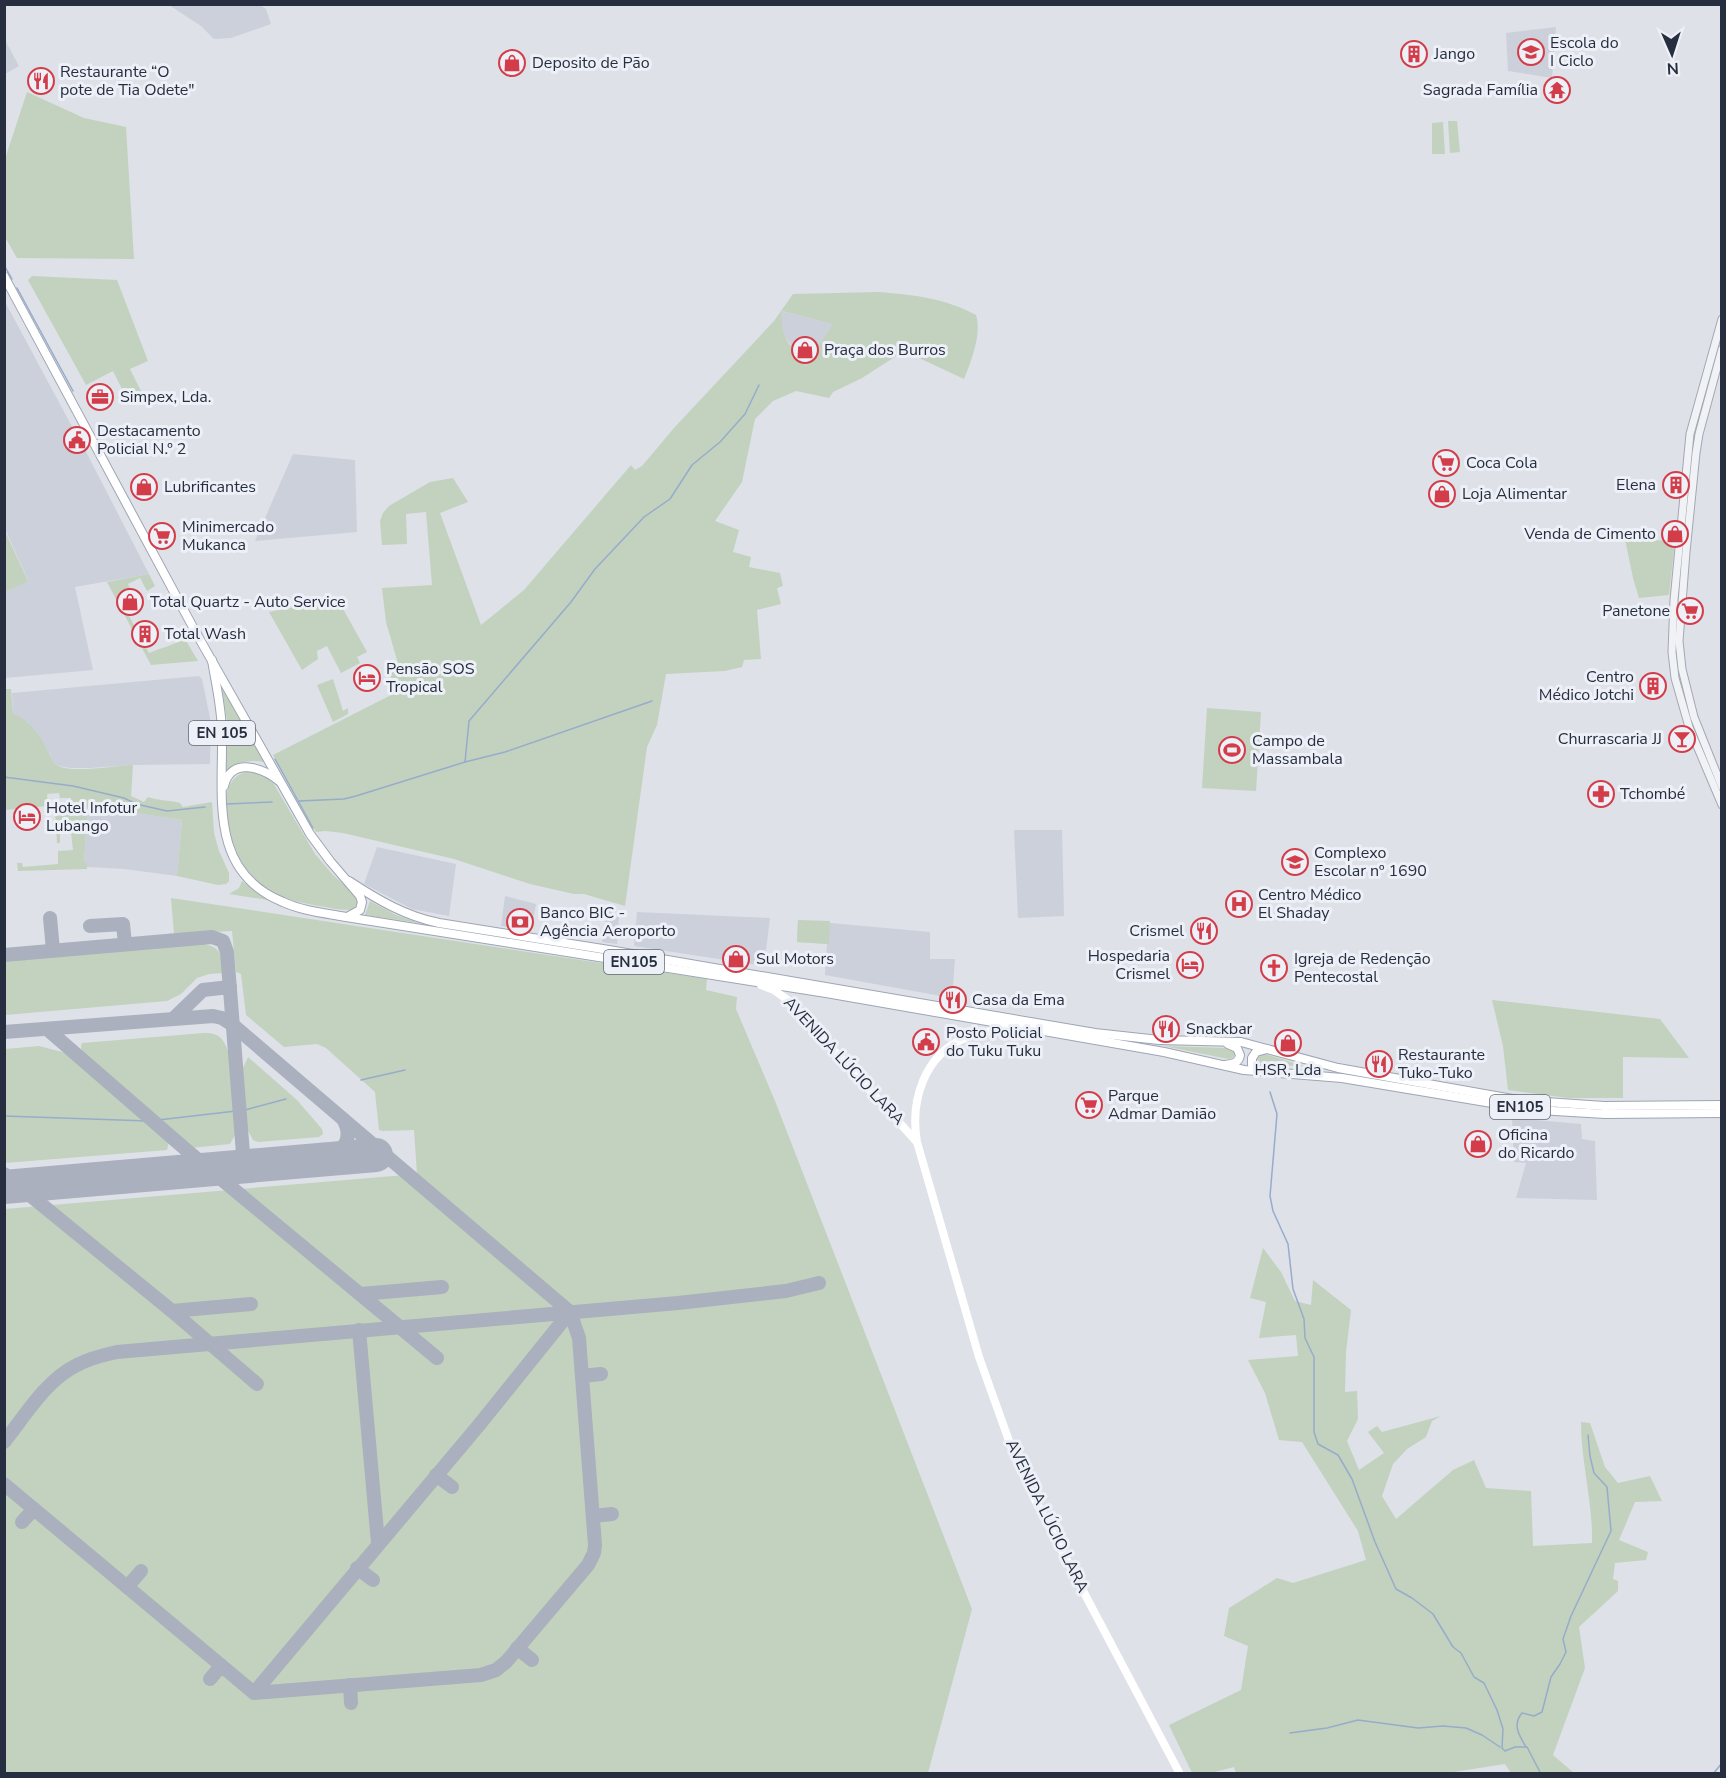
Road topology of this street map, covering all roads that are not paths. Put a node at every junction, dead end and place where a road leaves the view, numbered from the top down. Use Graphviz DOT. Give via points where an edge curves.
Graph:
graph roads {
  1 [pos="4,276"];
  2 [pos="1722,319"];
  3 [pos="1722,349"];
  4 [pos="212,660"];
  5 [pos="285,787"];
  6 [pos="1722,787"];
  7 [pos="1722,805"];
  8 [pos="221,807"];
  9 [pos="349,881"];
  10 [pos="346,917"];
  11 [pos="730,978"];
  12 [pos="1017,1026"];
  13 [pos="1222,1041"];
  14 [pos="1271,1049"];
  15 [pos="1222,1065"];
  16 [pos="1263,1072"];
  17 [pos="1722,1105"];
  18 [pos="1722,1113"];
  19 [pos="917,1142"];
  20 [pos="1180,1773"];
  1 -- 4 [label="main road, EN 105"];
  2 -- 7 [label="street" via="1690,434 1672,652 1689,727"];
  3 -- 6 [label="street" via="1696,453 1679,641 1694,717"];
  4 -- 5 [label="main road, EN 105"];
  4 -- 8 [label="main road, EN 105" via="222,726"];
  5 -- 8 [label="main road" via="260,769 238,769 227,778"];
  5 -- 9 [label="main road, EN105" via="320,848"];
  8 -- 10 [label="main road, EN105" via="232,854 259,889 296,907"];
  9 -- 10 [label="main road" via="362,906"];
  9 -- 13 [label="main road, EN105" via="396,909 439,923 1095,1033"];
  10 -- 11 [label="main road, EN105"];
  11 -- 12 [label="main road, EN105"];
  11 -- 19 [label="main road, AVENIDA LÚCIO LARA" via="765,987 789,1001"];
  12 -- 15 [label="main road, EN105"];
  12 -- 19 [label="main road, AVENIDA LÚCIO LARA" via="966,1037 933,1063 916,1101"];
  13 -- 14 [label="main road, EN105"];
  13 -- 15 [label="main road" via="1234,1046 1240,1055 1234,1064"];
  14 -- 16 [label="main road" via="1256,1052 1252,1058 1252,1065"];
  14 -- 17 [label="main road, EN105" via="1338,1068 1510,1098 1586,1105"];
  15 -- 16 [label="main road, EN105"];
  16 -- 18 [label="main road, EN105" via="1342,1077 1555,1111"];
  19 -- 20 [label="main road, AVENIDA LÚCIO LARA" via="979,1357 1013,1452"];
}
